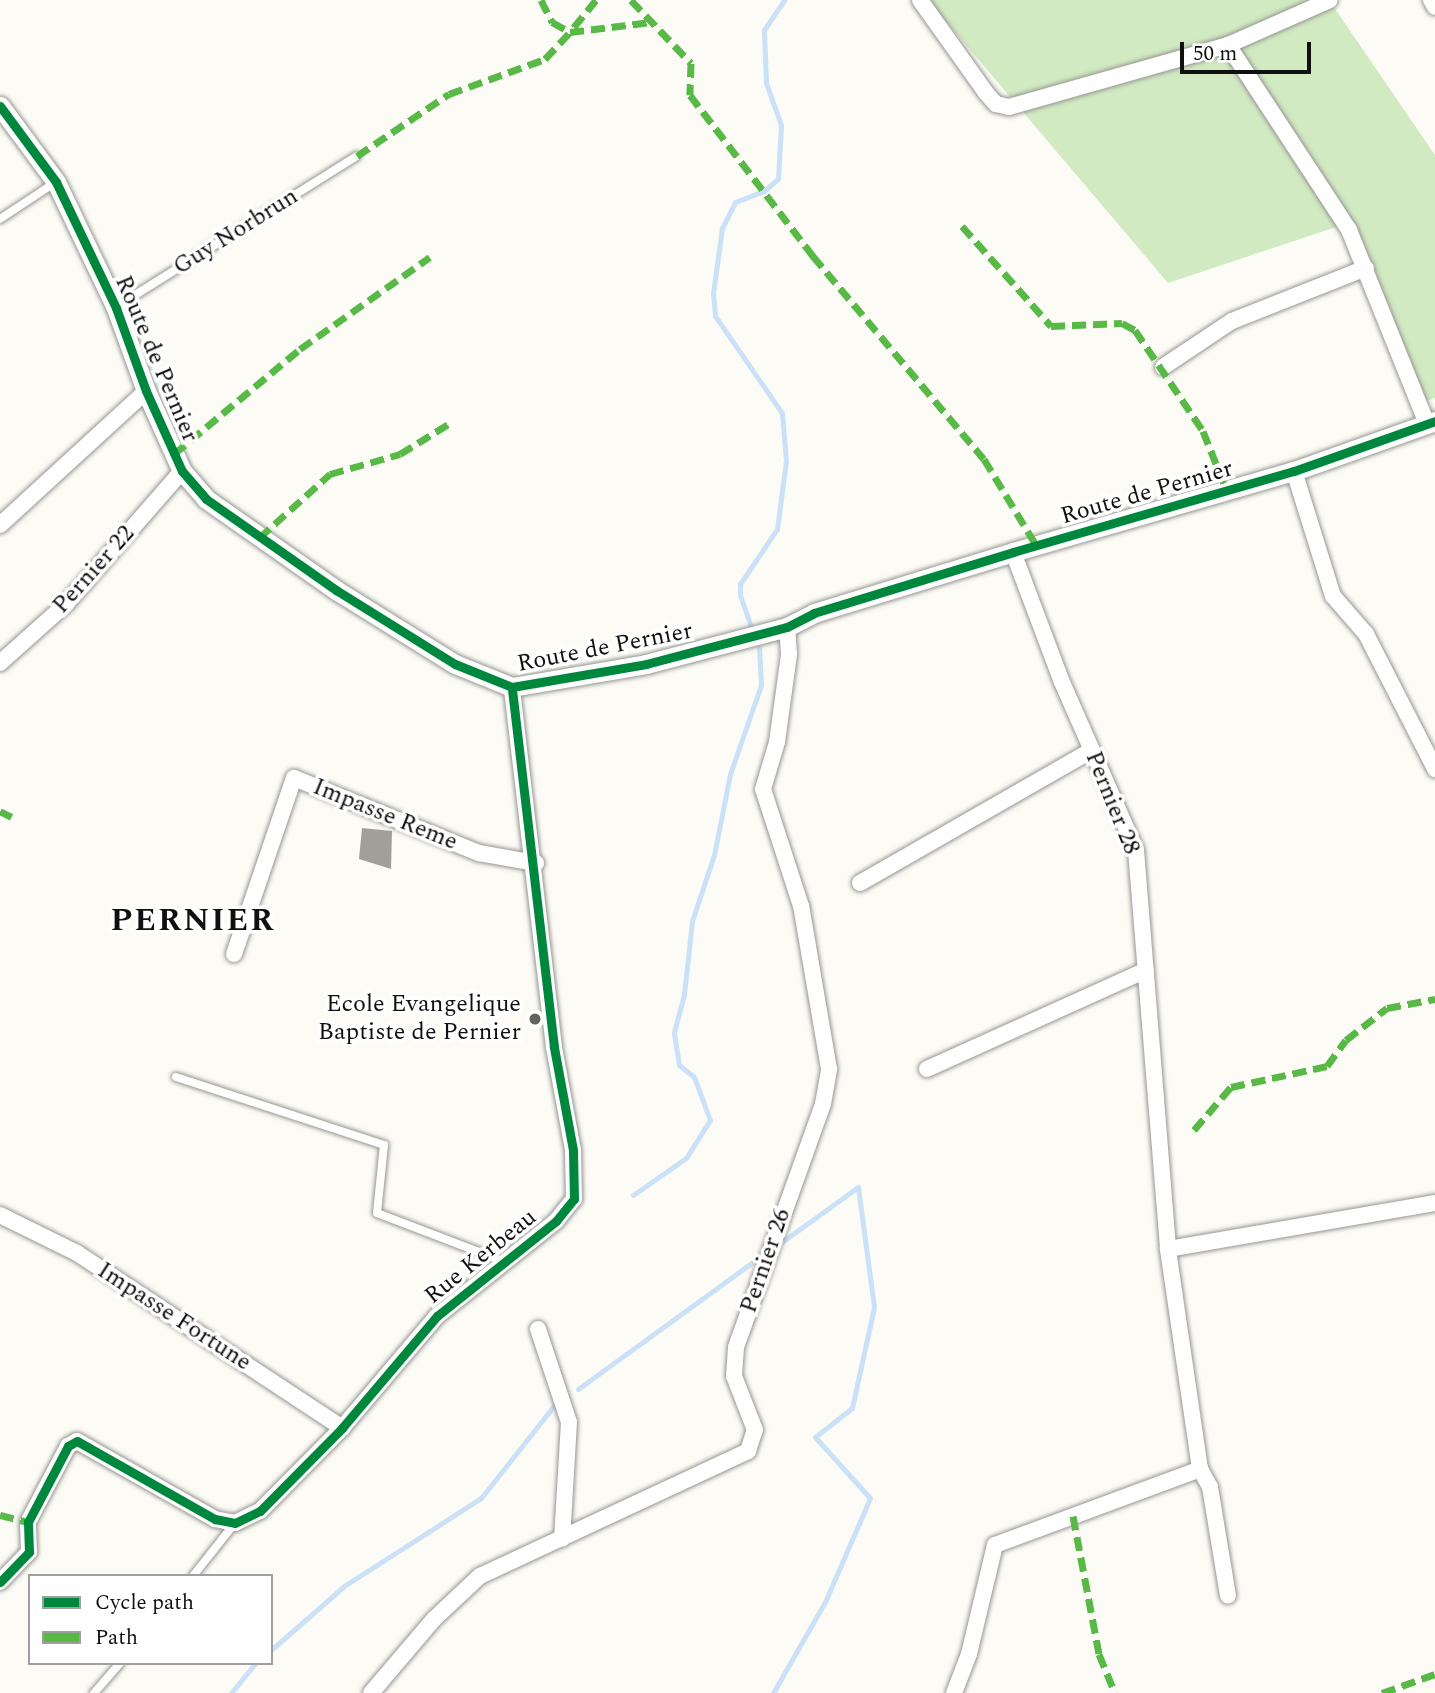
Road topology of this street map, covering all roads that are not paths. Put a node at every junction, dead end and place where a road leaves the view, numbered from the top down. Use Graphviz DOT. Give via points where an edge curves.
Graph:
graph roads {
  1 [pos="920,0"];
  2 [pos="1330,0"];
  3 [pos="1431,0"];
  4 [pos="1435,7"];
  5 [pos="1228,45"];
  6 [pos="3,114"];
  7 [pos="356,156"];
  8 [pos="56,182"];
  9 [pos="0,219"];
  10 [pos="1366,268"];
  11 [pos="116,307"];
  12 [pos="1163,367"];
  13 [pos="146,391"];
  14 [pos="1431,422"];
  15 [pos="182,471"];
  16 [pos="1294,471"];
  17 [pos="0,525"];
  18 [pos="1013,552"];
  19 [pos="788,627"];
  20 [pos="0,663"];
  21 [pos="512,687"];
  22 [pos="1092,750"];
  23 [pos="1435,769"];
  24 [pos="536,863"];
  25 [pos="860,883"];
  26 [pos="234,954"];
  27 [pos="1146,970"];
  28 [pos="927,1069"];
  29 [pos="176,1077"];
  30 [pos="1435,1203"];
  31 [pos="0,1215"];
  32 [pos="1168,1249"];
  33 [pos="503,1261"];
  34 [pos="538,1329"];
  35 [pos="342,1428"];
  36 [pos="1200,1469"];
  37 [pos="235,1523"];
  38 [pos="562,1539"];
  39 [pos="195,1574"];
  40 [pos="0,1582"];
  41 [pos="1228,1596"];
  42 [pos="118,1665"];
  43 [pos="94,1693"];
  44 [pos="371,1693"];
  45 [pos="954,1693"];
  1 -- 5 [label="street" via="986,93 996,104 1009,107"];
  2 -- 5 [label="street"];
  3 -- 4 [label="street"];
  5 -- 10 [label="street" via="1349,230"];
  6 -- 8 [label="street, Route de Pernier"];
  7 -- 11 [label="lane, Guy Norbrun"];
  8 -- 9 [label="lane"];
  8 -- 11 [label="street, Route de Pernier"];
  10 -- 12 [label="street" via="1232,321"];
  10 -- 14 [label="street"];
  11 -- 13 [label="street, Route de Pernier"];
  13 -- 15 [label="street, Route de Pernier"];
  13 -- 17 [label="street"];
  14 -- 16 [label="street, Route de Pernier"];
  15 -- 20 [label="street, Pernier 22" via="66,604"];
  15 -- 21 [label="street, Route de Pernier" via="206,499 336,590 455,664"];
  16 -- 18 [label="street, Route de Pernier"];
  16 -- 23 [label="street" via="1333,596 1366,634"];
  18 -- 19 [label="street, Route de Pernier" via="814,613"];
  18 -- 22 [label="street, Pernier 28"];
  19 -- 21 [label="street, Route de Pernier" via="646,664"];
  19 -- 38 [label="street, Pernier 26" via="789,654 777,742 763,789 801,906 829,1069 823,1104 736,1347 734,1376 755,1430 748,1451"];
  21 -- 24 [label="street, Rue Kerbeau"];
  22 -- 25 [label="street"];
  22 -- 27 [label="street, Pernier 28" via="1136,850"];
  24 -- 26 [label="street, Impasse Reme" via="479,853 294,779"];
  24 -- 33 [label="street, Rue Kerbeau" via="554,1047 573,1150 574,1199 556,1221"];
  27 -- 28 [label="street"];
  27 -- 32 [label="street, Pernier 28"];
  29 -- 33 [label="lane" via="384,1145 377,1213"];
  30 -- 32 [label="street"];
  31 -- 35 [label="street, Impasse Fortune" via="77,1253"];
  32 -- 36 [label="street, Pernier 28"];
  33 -- 35 [label="street, Rue Kerbeau" via="437,1316"];
  34 -- 38 [label="street" via="569,1422"];
  35 -- 37 [label="street, Rue Kerbeau" via="260,1511"];
  36 -- 41 [label="street, Pernier 28" via="1210,1487"];
  36 -- 45 [label="street" via="995,1545 969,1654"];
  37 -- 39 [label="lane"];
  37 -- 40 [label="street" via="215,1519 77,1441 68,1446 28,1522 29,1552"];
  38 -- 44 [label="street, Pernier 26" via="481,1576 434,1619"];
  42 -- 43 [label="lane"];
}
